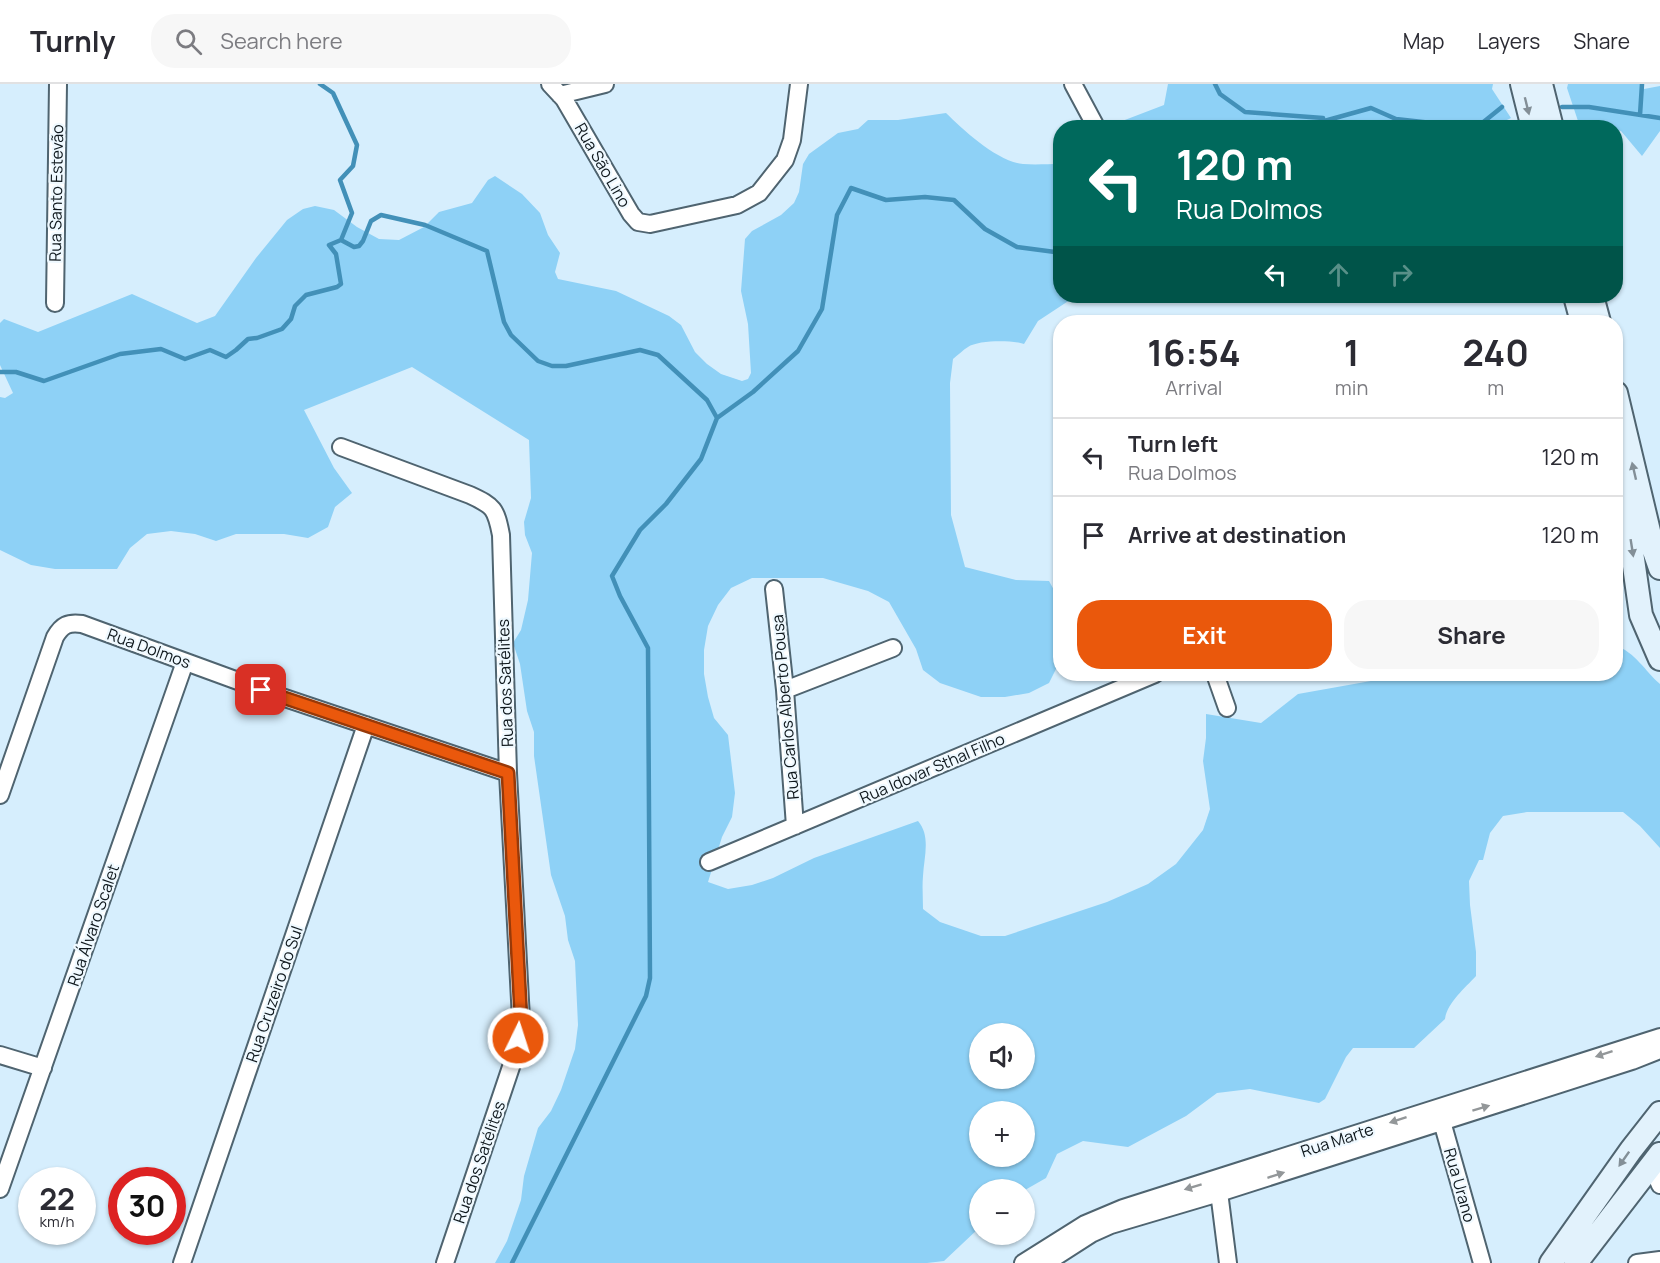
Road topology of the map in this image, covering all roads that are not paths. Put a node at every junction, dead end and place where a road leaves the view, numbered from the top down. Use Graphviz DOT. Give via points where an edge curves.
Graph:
graph roads {
  1 [pos="58,84"];
  2 [pos="605,84"];
  3 [pos="799,84"];
  4 [pos="1073,84"];
  5 [pos="1522,84"];
  6 [pos="1541,84"];
  7 [pos="555,89"];
  8 [pos="1092,120"];
  9 [pos="1531,120"];
  10 [pos="1550,120"];
  11 [pos="55,303"];
  12 [pos="1623,422"];
  13 [pos="341,447"];
  14 [pos="1623,505"];
  15 [pos="1660,568"];
  16 [pos="774,589"];
  17 [pos="1649,594"];
  18 [pos="893,648"];
  19 [pos="1659,656"];
  20 [pos="185,662"];
  21 [pos="238,681"];
  22 [pos="1138,681"];
  23 [pos="1217,681"];
  24 [pos="261,690"];
  25 [pos="785,690"];
  26 [pos="1227,708"];
  27 [pos="366,725"];
  28 [pos="508,773"];
  29 [pos="0,795"];
  30 [pos="795,826"];
  31 [pos="709,862"];
  32 [pos="1660,1037"];
  33 [pos="1660,1050"];
  34 [pos="0,1055"];
  35 [pos="43,1068"];
  36 [pos="1660,1113"];
  37 [pos="1440,1114"];
  38 [pos="1660,1123"];
  39 [pos="1656,1159"];
  40 [pos="1660,1185"];
  41 [pos="1218,1186"];
  42 [pos="0,1189"];
  43 [pos="1660,1260"];
  44 [pos="182,1263"];
  45 [pos="445,1263"];
  46 [pos="1023,1263"];
  47 [pos="1046,1263"];
  48 [pos="1228,1263"];
  49 [pos="1482,1263"];
  50 [pos="1551,1263"];
  51 [pos="1576,1263"];
  52 [pos="1637,1263"];
  1 -- 11 [label="street, Rua Santo Estevão"];
  2 -- 7 [label="street"];
  3 -- 7 [label="street, Rua São Lino" via="792,140 785,160 759,193 736,206 650,224 638,222 631,214"];
  4 -- 8 [label="street"];
  5 -- 9 [label="main road, one-way"];
  6 -- 10 [label="main road"];
  15 -- 12 [label="main road, one-way"];
  13 -- 28 [label="street, Rua dos Satélites" via="470,495 488,503 497,515 501,535"];
  14 -- 17 [label="main road, one-way" via="1631,545"];
  16 -- 25 [label="street, Rua Carlos Alberto Pousa"];
  17 -- 19 [label="main road" via="1641,615"];
  18 -- 25 [label="street"];
  20 -- 21 [label="street, Rua Dolmos"];
  20 -- 29 [label="street, Rua Dolmos" via="82,624 70,622 60,627"];
  20 -- 35 [label="street, Rua Álvaro Scalet"];
  22 -- 30 [label="street, Rua Idovar Sthal Filho"];
  23 -- 26 [label="street"];
  24 -- 27 [label="street"];
  25 -- 30 [label="street, Rua Carlos Alberto Pousa"];
  27 -- 28 [label="street"];
  27 -- 44 [label="street, Rua Cruzeiro do Sul"];
  28 -- 45 [label="street, Rua dos Satélites" via="521,1019 514,1058"];
  30 -- 31 [label="street, Rua Idovar Sthal Filho"];
  32 -- 37 [label="street, Rua Marte, one-way"];
  37 -- 33 [label="street, Rua Marte, one-way"];
  34 -- 35 [label="street"];
  35 -- 42 [label="street, Rua Álvaro Scalet"];
  36 -- 50 [label="main road, one-way"];
  37 -- 41 [label="street, Rua Marte"];
  37 -- 49 [label="street, Rua Urano"];
  38 -- 39 [label="main road" via="1648,1148"];
  39 -- 40 [label="street"];
  39 -- 51 [label="main road"];
  41 -- 46 [label="street, Rua Marte, one-way" via="1107,1214"];
  41 -- 47 [label="street, Rua Marte" via="1091,1234"];
  41 -- 48 [label="street"];
  43 -- 52 [label="street"];
}
